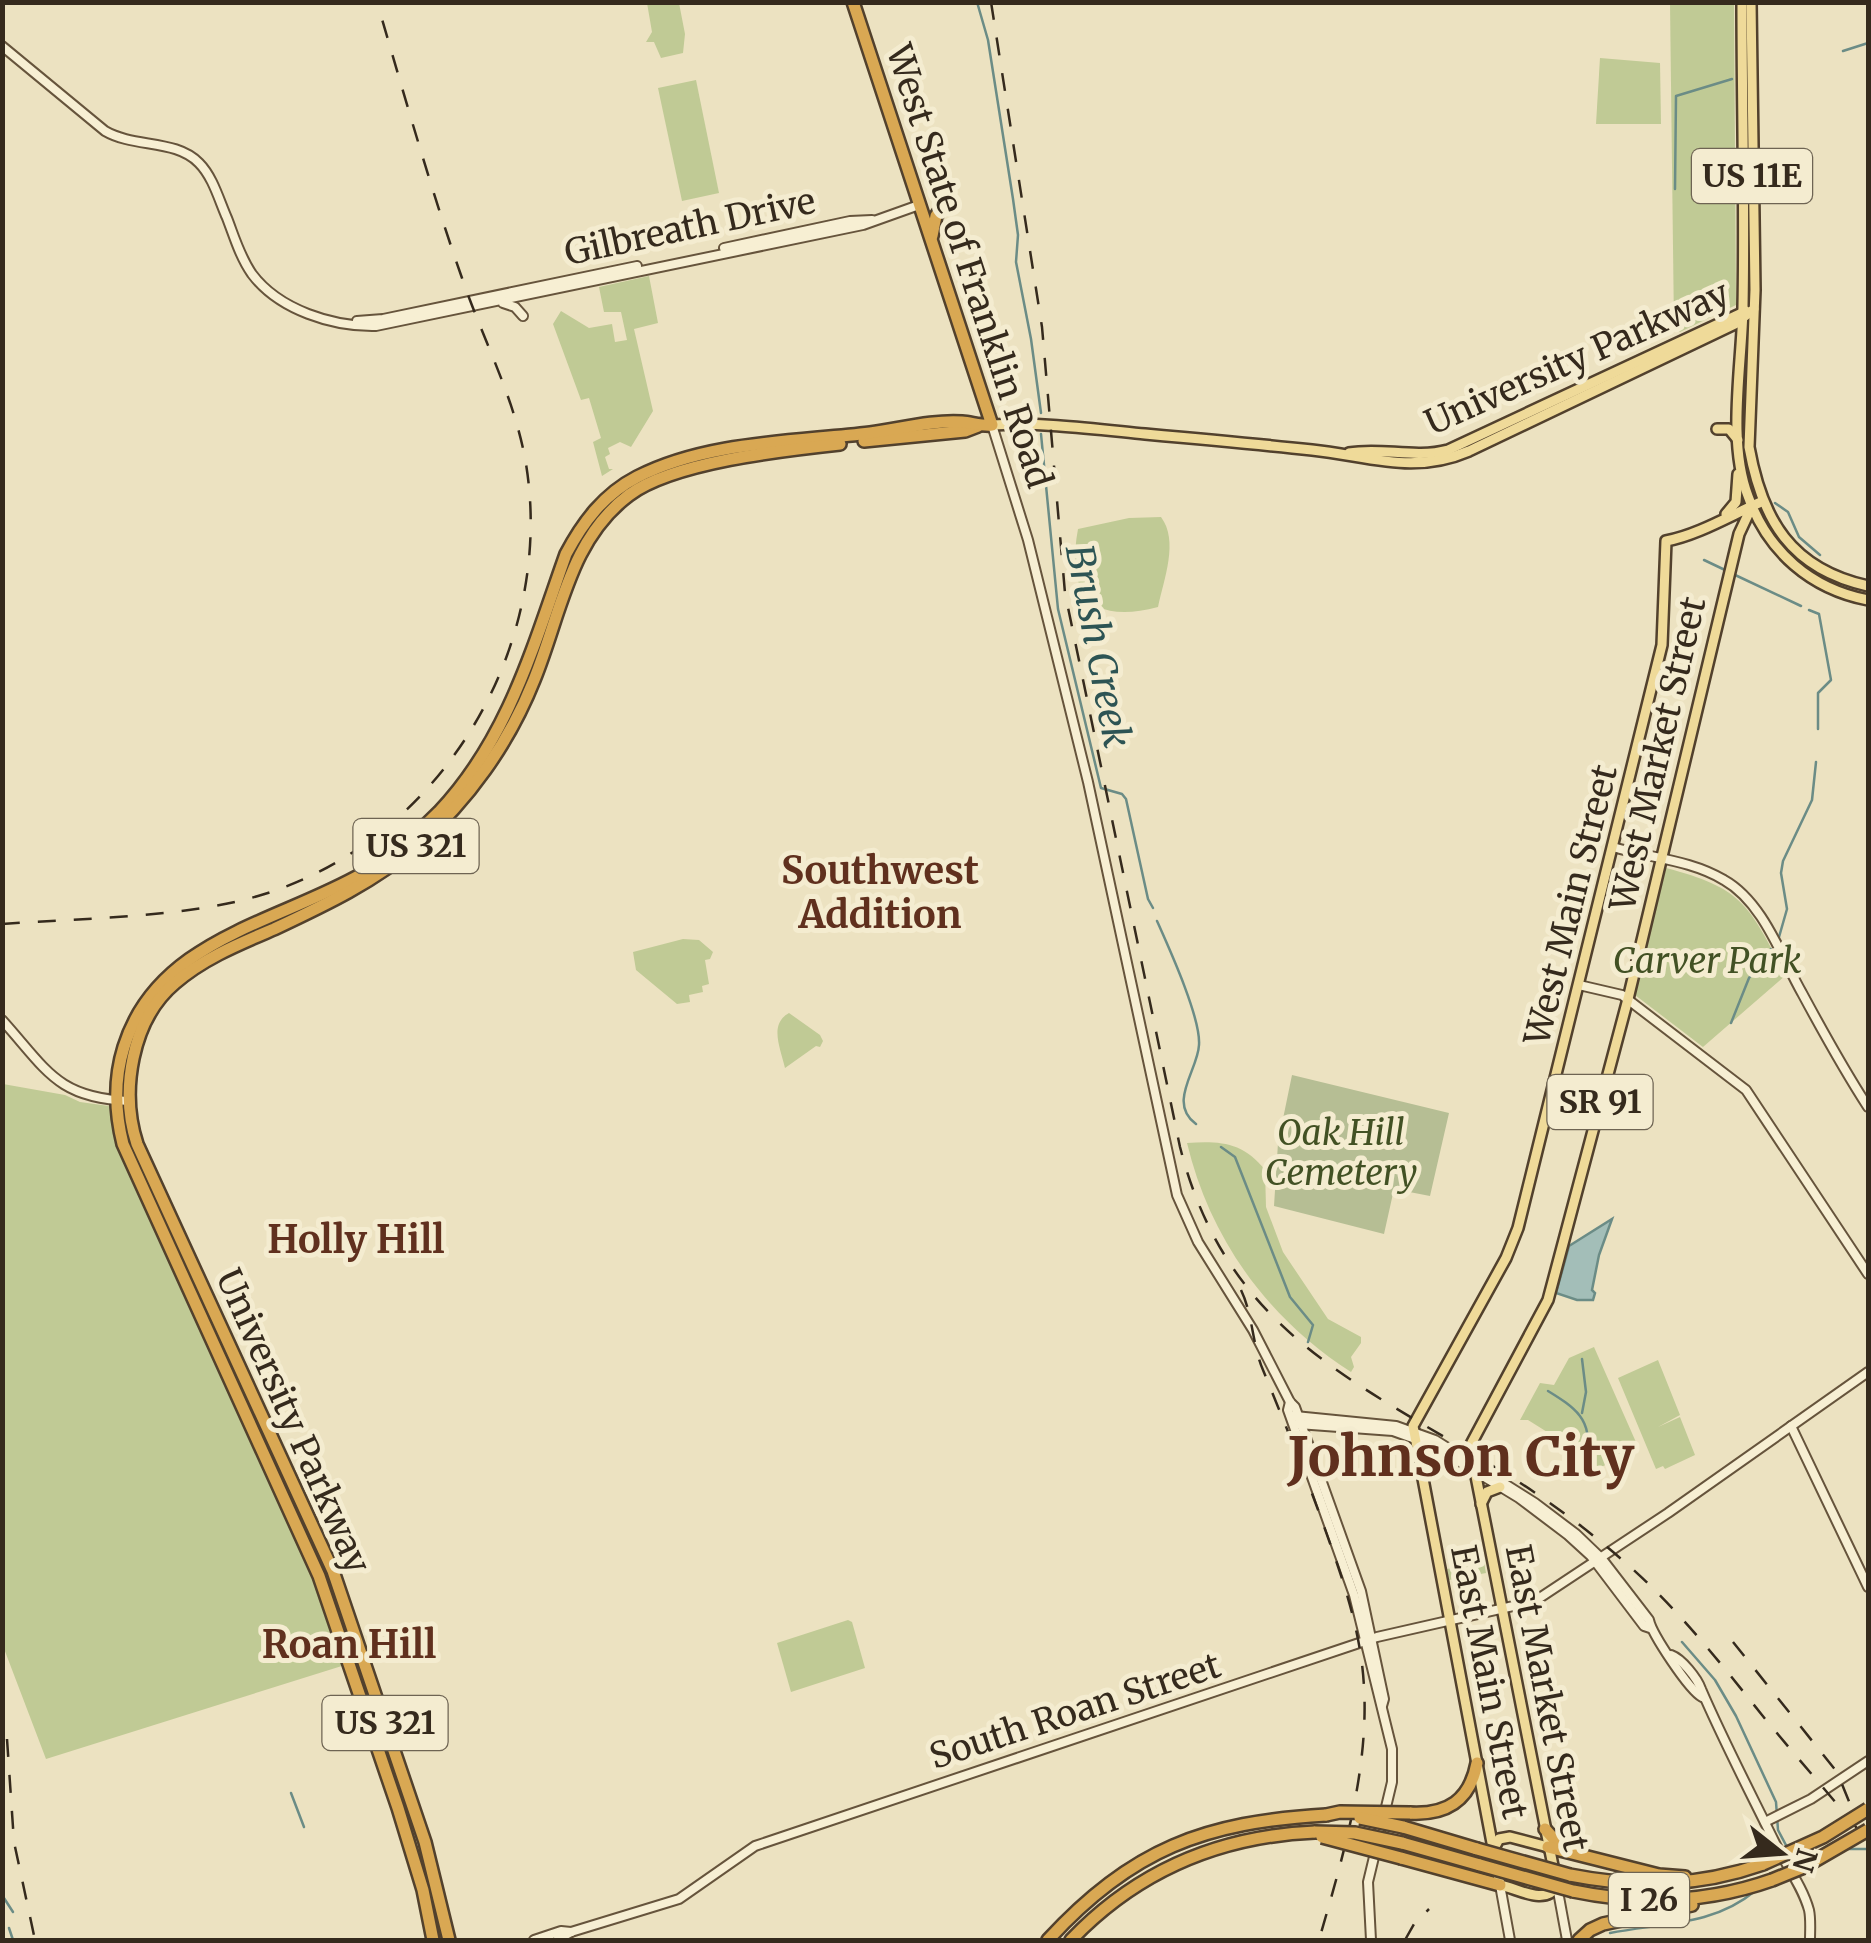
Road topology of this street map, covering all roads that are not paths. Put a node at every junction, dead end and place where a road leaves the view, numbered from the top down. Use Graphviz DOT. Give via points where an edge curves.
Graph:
graph roads {
  1 [pos="853,2"];
  2 [pos="1742,2"];
  3 [pos="1751,2"];
  4 [pos="2,46"];
  5 [pos="946,202"];
  6 [pos="918,205"];
  7 [pos="932,236"];
  8 [pos="517,294"];
  9 [pos="494,302"];
  10 [pos="1747,313"];
  11 [pos="524,316"];
  12 [pos="348,322"];
  13 [pos="992,425"];
  14 [pos="1717,430"];
  15 [pos="1738,440"];
  16 [pos="1739,461"];
  17 [pos="1757,504"];
  18 [pos="1732,515"];
  19 [pos="1714,522"];
  20 [pos="1742,524"];
  21 [pos="1765,534"];
  22 [pos="1738,540"];
  23 [pos="1868,586"];
  24 [pos="1868,600"];
  25 [pos="1614,847"];
  26 [pos="1661,859"];
  27 [pos="1579,985"];
  28 [pos="1628,999"];
  29 [pos="2,1020"];
  30 [pos="123,1100"];
  31 [pos="1868,1106"];
  32 [pos="1868,1274"];
  33 [pos="213,1308"];
  34 [pos="199,1313"];
  35 [pos="1868,1372"];
  36 [pos="1296,1420"];
  37 [pos="1322,1425"];
  38 [pos="1791,1426"];
  39 [pos="1414,1434"];
  40 [pos="1308,1440"];
  41 [pos="1472,1466"];
  42 [pos="1500,1487"];
  43 [pos="1480,1507"];
  44 [pos="316,1534"];
  45 [pos="302,1540"];
  46 [pos="1599,1561"];
  47 [pos="1868,1587"];
  48 [pos="1500,1609"];
  49 [pos="1450,1620"];
  50 [pos="1369,1640"];
  51 [pos="382,1714"];
  52 [pos="368,1719"];
  53 [pos="1868,1761"];
  54 [pos="1477,1763"];
  55 [pos="412,1804"];
  56 [pos="398,1808"];
  57 [pos="1868,1809"];
  58 [pos="1321,1815"];
  59 [pos="1768,1820"];
  60 [pos="1544,1829"];
  61 [pos="1868,1830"];
  62 [pos="1317,1834"];
  63 [pos="1548,1847"];
  64 [pos="1493,1849"];
  65 [pos="1566,1851"];
  66 [pos="1709,1878"];
  67 [pos="1500,1885"];
  68 [pos="1556,1886"];
  69 [pos="1724,1894"];
  70 [pos="571,1932"];
  71 [pos="432,1937"];
  72 [pos="449,1940"];
  73 [pos="534,1940"];
  74 [pos="556,1940"];
  75 [pos="1048,1940"];
  76 [pos="1071,1940"];
  77 [pos="1371,1940"];
  78 [pos="1510,1940"];
  79 [pos="1567,1940"];
  80 [pos="1580,1940"];
  81 [pos="1810,1940"];
  1 -- 6 [label="highway, West State of Franklin Road"];
  2 -- 10 [label="main road, US 11E"];
  3 -- 10 [label="main road, US 11E"];
  4 -- 12 [label="main road" via="114,136 197,160 260,283 296,309"];
  5 -- 7 [label="highway"];
  6 -- 7 [label="highway, West State of Franklin Road"];
  6 -- 8 [label="main road, Gilbreath Drive" via="874,221"];
  7 -- 13 [label="highway, West State of Franklin Road"];
  8 -- 9 [label="main road"];
  8 -- 12 [label="main road"];
  9 -- 11 [label="main road"];
  9 -- 12 [label="main road" via="376,326"];
  10 -- 13 [label="main road, University Parkway" via="1450,459 1414,464 1119,431"];
  10 -- 15 [label="main road, US 11E"];
  10 -- 17 [label="main road, US 11E" via="1749,449"];
  13 -- 30 [label="highway, University Parkway / US 321" via="735,455 628,482 592,522 539,648 523,706 458,804 367,883 220,954 172,985 138,1042"];
  13 -- 36 [label="main road, West State of Franklin Road" via="1084,766 1177,1195"];
  14 -- 15 [label="main road" via="1730,429"];
  15 -- 16 [label="main road, US 11E"];
  16 -- 17 [label="main road, US 11E"];
  16 -- 19 [label="main road" via="1736,502"];
  17 -- 18 [label="main road, SR 91"];
  17 -- 20 [label="main road, West Market Street / SR 91"];
  17 -- 21 [label="main road, US 11E"];
  17 -- 23 [label="main road, US 11E" via="1810,562"];
  18 -- 19 [label="main road, SR 91"];
  18 -- 20 [label="main road"];
  19 -- 25 [label="main road, West Main Street / SR 91" via="1666,542 1662,645"];
  20 -- 22 [label="main road, West Market Street / SR 91"];
  21 -- 22 [label="main road" via="1752,530"];
  21 -- 24 [label="main road, US 11E" via="1814,581"];
  22 -- 26 [label="main road, West Market Street / SR 91"];
  25 -- 26 [label="main road"];
  25 -- 27 [label="main road, West Main Street / SR 91"];
  26 -- 28 [label="main road, West Market Street / SR 91"];
  26 -- 31 [label="main road" via="1728,881 1754,907"];
  27 -- 28 [label="main road"];
  27 -- 39 [label="main road, West Main Street / SR 91" via="1515,1239 1417,1416"];
  28 -- 32 [label="main road" via="1746,1090"];
  28 -- 41 [label="main road, West Market Street / SR 91" via="1548,1300 1470,1446"];
  29 -- 30 [label="main road" via="68,1088"];
  30 -- 33 [label="highway, University Parkway / US 321"];
  30 -- 34 [label="highway, University Parkway / US 321" via="118,1122 127,1156"];
  33 -- 34 [label="highway"];
  33 -- 44 [label="highway, University Parkway / US 321"];
  34 -- 45 [label="highway, University Parkway / US 321"];
  35 -- 38 [label="main road, South Roan Street"];
  36 -- 37 [label="main road"];
  36 -- 39 [label="main road"];
  36 -- 40 [label="main road, West State of Franklin Road"];
  36 -- 50 [label="main road, West State of Franklin Road"];
  37 -- 39 [label="main road"];
  37 -- 40 [label="main road"];
  38 -- 46 [label="main road, South Roan Street"];
  38 -- 47 [label="main road"];
  39 -- 41 [label="main road"];
  39 -- 49 [label="main road, East Main Street"];
  40 -- 50 [label="main road, West State of Franklin Road" via="1361,1591"];
  41 -- 42 [label="main road"];
  41 -- 43 [label="main road, East Market Street / SR 91"];
  41 -- 46 [label="main road" via="1546,1511"];
  42 -- 43 [label="main road" via="1487,1492"];
  42 -- 46 [label="main road"];
  43 -- 48 [label="main road, East Market Street / SR 91"];
  44 -- 45 [label="highway"];
  44 -- 51 [label="highway, University Parkway / US 321"];
  45 -- 52 [label="highway, University Parkway / US 321"];
  46 -- 48 [label="main road, South Roan Street" via="1535,1601"];
  46 -- 59 [label="main road" via="1702,1690"];
  48 -- 49 [label="main road, South Roan Street"];
  48 -- 60 [label="main road, East Market Street / SR 91"];
  49 -- 50 [label="main road, South Roan Street"];
  49 -- 54 [label="main road, East Main Street"];
  50 -- 70 [label="main road, South Roan Street" via="755,1846 679,1899"];
  50 -- 77 [label="main road, West State of Franklin Road" via="1393,1770 1368,1882"];
  51 -- 52 [label="highway"];
  51 -- 55 [label="highway, University Parkway / US 321"];
  52 -- 56 [label="highway, University Parkway / US 321"];
  53 -- 59 [label="main road"];
  54 -- 58 [label="highway, bridge" via="1472,1786 1439,1812"];
  54 -- 64 [label="main road, East Main Street"];
  55 -- 56 [label="highway"];
  55 -- 72 [label="highway, University Parkway / US 321"];
  56 -- 71 [label="highway, University Parkway / US 321"];
  57 -- 66 [label="highway, I 26, bridge" via="1810,1844"];
  58 -- 66 [label="highway, I 26, bridge" via="1404,1826 1570,1876 1653,1885"];
  58 -- 75 [label="highway, I 26" via="1261,1820 1166,1849 1097,1893"];
  59 -- 81 [label="main road" via="1808,1909"];
  60 -- 63 [label="main road, East Market Street / SR 91"];
  60 -- 65 [label="highway"];
  61 -- 69 [label="highway, I 26, bridge" via="1772,1880"];
  62 -- 67 [label="highway, bridge"];
  62 -- 69 [label="highway, I 26, bridge" via="1402,1843 1573,1892 1648,1900"];
  62 -- 76 [label="highway" via="1260,1836 1212,1848 1110,1904"];
  63 -- 64 [label="main road" via="1507,1836"];
  63 -- 65 [label="highway"];
  63 -- 68 [label="main road, East Market Street / SR 91"];
  64 -- 67 [label="main road, East Main Street"];
  65 -- 66 [label="highway" via="1658,1875"];
  67 -- 68 [label="main road" via="1544,1897"];
  67 -- 78 [label="main road, East Main Street"];
  68 -- 79 [label="main road, East Market Street / SR 91"];
  69 -- 80 [label="highway" via="1603,1924"];
  70 -- 73 [label="main road, South Roan Street"];
  70 -- 74 [label="main road, South Roan Street"];
}
